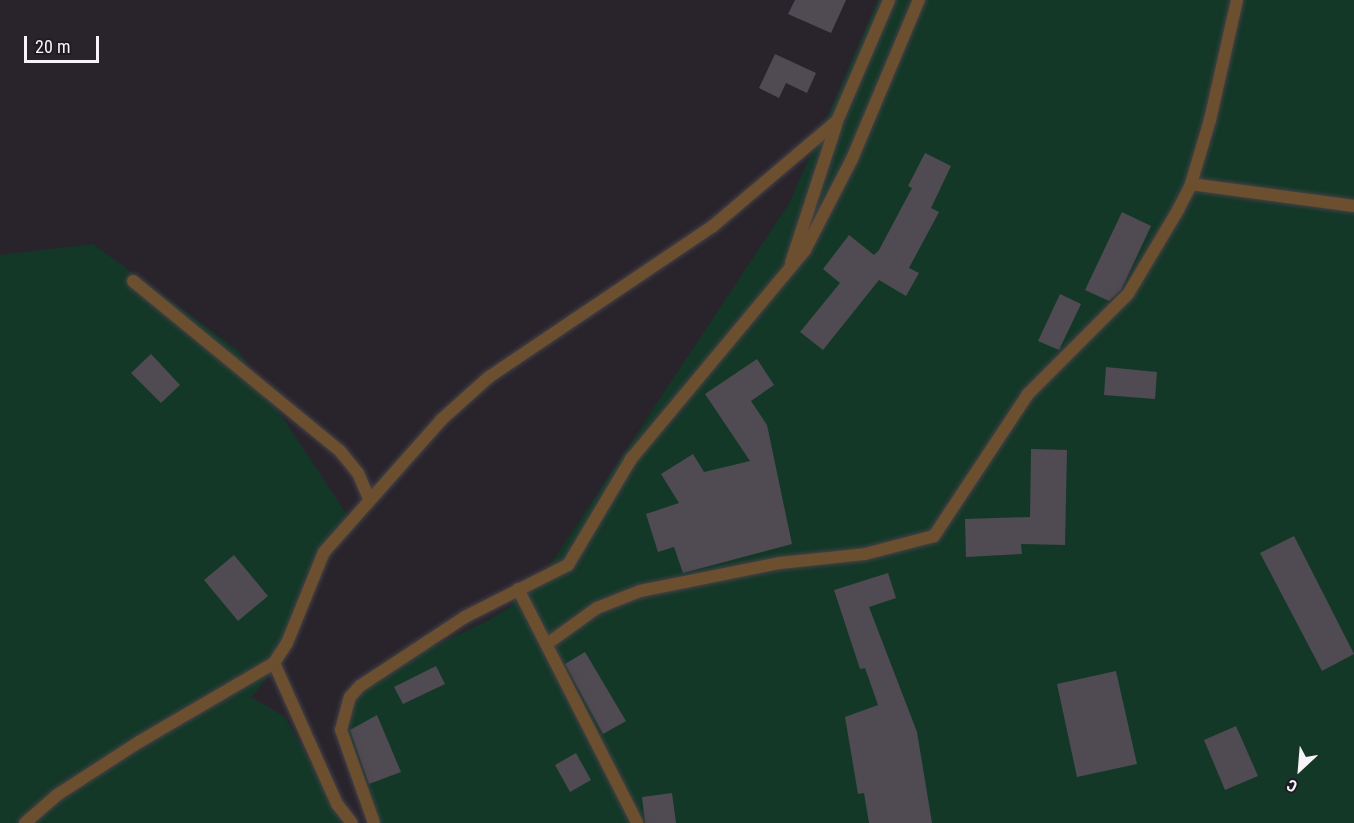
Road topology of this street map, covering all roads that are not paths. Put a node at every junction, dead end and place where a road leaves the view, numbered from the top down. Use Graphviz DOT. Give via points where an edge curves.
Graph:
graph roads {
  1 [pos="889,0"];
  2 [pos="919,0"];
  3 [pos="1237,0"];
  4 [pos="837,121"];
  5 [pos="1191,184"];
  6 [pos="1354,206"];
  7 [pos="789,268"];
  8 [pos="133,281"];
  9 [pos="369,499"];
  10 [pos="518,590"];
  11 [pos="547,644"];
  12 [pos="274,663"];
  13 [pos="25,823"];
  14 [pos="352,823"];
  15 [pos="374,823"];
  16 [pos="637,823"];
  1 -- 4 [label="lane"];
  2 -- 7 [label="lane" via="852,159 805,250"];
  3 -- 5 [label="lane"];
  4 -- 7 [label="lane"];
  4 -- 9 [label="lane" via="713,226 489,378 441,420"];
  5 -- 6 [label="lane"];
  5 -- 11 [label="lane" via="1128,294 1028,394 932,537 865,554 780,563 639,591 597,608"];
  7 -- 10 [label="lane" via="631,459 568,565"];
  8 -- 9 [label="lane" via="340,451 358,472"];
  9 -- 12 [label="lane" via="321,559 287,643"];
  10 -- 11 [label="lane"];
  10 -- 15 [label="lane" via="465,616 369,679 345,706 341,730"];
  11 -- 16 [label="lane"];
  12 -- 13 [label="lane" via="139,742 57,795"];
  12 -- 14 [label="lane" via="337,804"];
}
